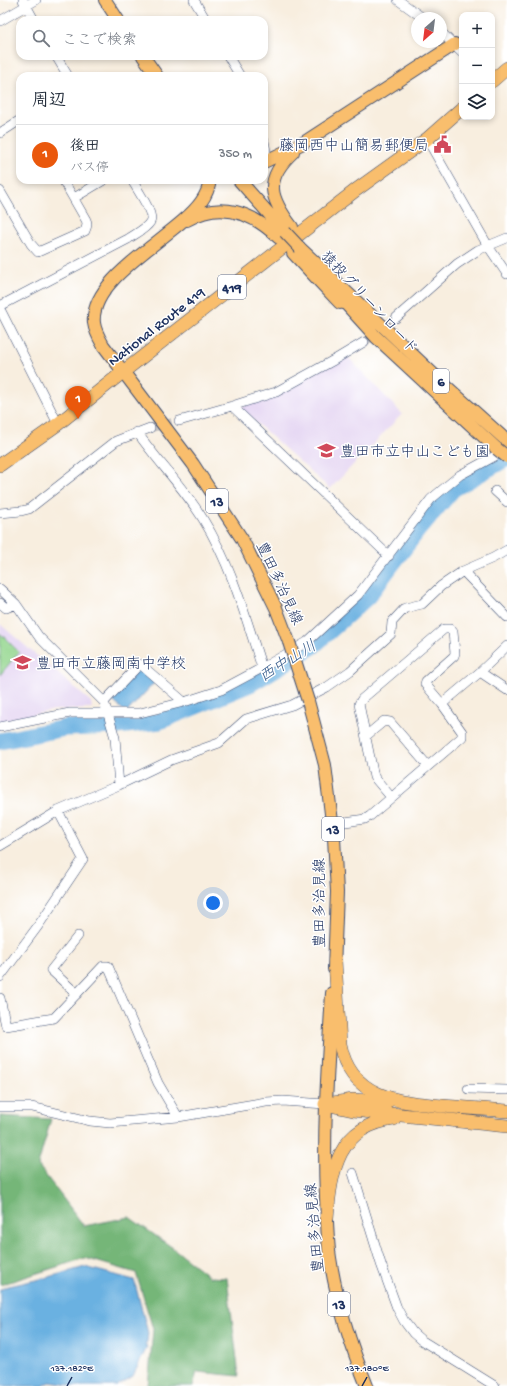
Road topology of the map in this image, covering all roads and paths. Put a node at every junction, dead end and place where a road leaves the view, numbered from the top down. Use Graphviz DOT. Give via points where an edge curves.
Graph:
graph roads {
  1 [pos="36,0"];
  2 [pos="105,0"];
  3 [pos="194,0"];
  4 [pos="398,0"];
  5 [pos="24,3"];
  6 [pos="415,12"];
  7 [pos="32,16"];
  8 [pos="115,16"];
  9 [pos="204,16"];
  10 [pos="0,22"];
  11 [pos="447,38"];
  12 [pos="458,48"];
  13 [pos="58,60"];
  14 [pos="144,60"];
  15 [pos="145,60"];
  16 [pos="230,60"];
  17 [pos="507,68"];
  18 [pos="66,72"];
  19 [pos="151,72"];
  20 [pos="155,72"];
  21 [pos="238,72"];
  22 [pos="495,78"];
  23 [pos="459,111"];
  24 [pos="16,123"];
  25 [pos="0,133"];
  26 [pos="427,139"];
  27 [pos="303,143"];
  28 [pos="268,156"];
  29 [pos="65,184"];
  30 [pos="97,184"];
  31 [pos="134,184"];
  32 [pos="209,184"];
  33 [pos="243,184"];
  34 [pos="0,191"];
  35 [pos="74,198"];
  36 [pos="168,232"];
  37 [pos="285,232"];
  38 [pos="507,238"];
  39 [pos="488,246"];
  40 [pos="299,248"];
  41 [pos="507,274"];
  42 [pos="0,308"];
  43 [pos="396,318"];
  44 [pos="4,326"];
  45 [pos="364,342"];
  46 [pos="123,372"];
  47 [pos="232,406"];
  48 [pos="179,421"];
  49 [pos="58,424"];
  50 [pos="150,428"];
  51 [pos="137,432"];
  52 [pos="504,446"];
  53 [pos="507,457"];
  54 [pos="0,466"];
  55 [pos="495,491"];
  56 [pos="507,502"];
  57 [pos="0,513"];
  58 [pos="507,550"];
  59 [pos="389,556"];
  60 [pos="463,571"];
  61 [pos="0,589"];
  62 [pos="0,603"];
  63 [pos="16,604"];
  64 [pos="507,617"];
  65 [pos="507,646"];
  66 [pos="262,668"];
  67 [pos="480,672"];
  68 [pos="507,690"];
  69 [pos="104,702"];
  70 [pos="184,702"];
  71 [pos="442,704"];
  72 [pos="109,716"];
  73 [pos="0,727"];
  74 [pos="366,736"];
  75 [pos="428,766"];
  76 [pos="119,785"];
  77 [pos="391,797"];
  78 [pos="58,811"];
  79 [pos="332,824"];
  80 [pos="0,846"];
  81 [pos="78,936"];
  82 [pos="335,960"];
  83 [pos="0,977"];
  84 [pos="77,994"];
  85 [pos="0,998"];
  86 [pos="468,1089"];
  87 [pos="507,1090"];
  88 [pos="325,1104"];
  89 [pos="0,1107"];
  90 [pos="413,1110"];
  91 [pos="507,1111"];
  92 [pos="178,1117"];
  93 [pos="507,1126"];
  94 [pos="354,1173"];
  95 [pos="327,1218"];
  96 [pos="367,1386"];
  97 [pos="495,1386"];
  1 -- 5 [label="street"];
  2 -- 8 [label="main road"];
  3 -- 9 [label="street"];
  4 -- 6 [label="street"];
  5 -- 7 [label="street"];
  5 -- 10 [label="street"];
  11 -- 12 [label="street"];
  12 -- 27 [label="main road"];
  13 -- 18 [label="street"];
  14 -- 19 [label="main road"];
  15 -- 20 [label="main road"];
  16 -- 21 [label="street"];
  17 -- 22 [label="highway"];
  23 -- 26 [label="highway, National Route 419 / 419"];
  24 -- 25 [label="street"];
  26 -- 39 [label="street"];
  26 -- 46 [label="highway, National Route 419 / 419" via="356,190"];
  27 -- 28 [label="main road"];
  27 -- 37 [label="main road" via="277,171 272,188"];
  29 -- 35 [label="street"];
  30 -- 35 [label="street"];
  31 -- 42 [label="street" via="152,214 151,221 146,226 128,239"];
  32 -- 36 [label="main road" via="200,204"];
  33 -- 37 [label="main road"];
  34 -- 35 [label="street" via="38,252 85,231 88,223"];
  36 -- 37 [label="main road" via="194,216 226,210 248,215 269,228"];
  36 -- 46 [label="main road, 豊田多治見線" via="114,279 97,304 96,330 103,345"];
  37 -- 40 [label="main road"];
  38 -- 39 [label="street"];
  39 -- 41 [label="street"];
  39 -- 43 [label="street" via="458,264"];
  40 -- 52 [label="main road, 猿投グリーンロード / 6"];
  40 -- 52 [label="main road, 猿投グリーンロード / 6" via="376,337"];
  42 -- 44 [label="street"];
  44 -- 49 [label="street"];
  45 -- 47 [label="street" via="276,392"];
  46 -- 49 [label="highway, National Route 419 / 419"];
  46 -- 79 [label="main road, 豊田多治見線 / 13, bridge" via="193,464 242,538 276,608 308,701 325,765"];
  47 -- 48 [label="street"];
  47 -- 59 [label="street"];
  49 -- 54 [label="highway, National Route 419 / 419"];
  50 -- 51 [label="street"];
  51 -- 57 [label="street" via="116,441 29,509"];
  51 -- 66 [label="street" via="203,519 243,605"];
  52 -- 53 [label="main road, 猿投グリーンロード / 6, bridge"];
  52 -- 59 [label="street" via="460,475 431,499"];
  55 -- 56 [label="street"];
  58 -- 60 [label="street"];
  59 -- 66 [label="street" via="358,595 307,642"];
  60 -- 64 [label="street"];
  60 -- 76 [label="street" via="441,586 422,604 405,608 392,622 391,634 350,671 327,687 292,706 246,719 219,743 171,760"];
  61 -- 63 [label="street"];
  62 -- 63 [label="street" via="6,608"];
  63 -- 69 [label="street" via="40,638"];
  65 -- 67 [label="street"];
  66 -- 70 [label="street" via="221,690"];
  67 -- 68 [label="street"];
  67 -- 71 [label="street"];
  69 -- 70 [label="street" via="140,664"];
  69 -- 72 [label="street"];
  70 -- 72 [label="street" via="140,713"];
  71 -- 74 [label="street" via="424,684 454,656 453,632 450,629 444,629 362,698 359,704"];
  71 -- 75 [label="street" via="462,732 462,737"];
  72 -- 73 [label="street" via="70,713"];
  72 -- 76 [label="street" via="115,738"];
  74 -- 75 [label="street" via="384,721 390,722"];
  74 -- 77 [label="street" via="374,777"];
  75 -- 77 [label="street"];
  76 -- 78 [label="street"];
  77 -- 79 [label="street" via="370,816"];
  78 -- 80 [label="street"];
  78 -- 83 [label="street" via="83,859"];
  79 -- 82 [label="main road, 豊田多治見線 / 13" via="337,892"];
  81 -- 84 [label="street" via="51,970"];
  82 -- 88 [label="main road, 豊田多治見線 / 13"];
  82 -- 90 [label="highway" via="340,1044 346,1064 357,1080 372,1092"];
  84 -- 85 [label="street" via="54,1018 6,1026"];
  84 -- 92 [label="street" via="104,966 108,966 158,1083"];
  86 -- 87 [label="street"];
  88 -- 90 [label="highway" via="353,1100"];
  88 -- 92 [label="street" via="266,1102"];
  88 -- 95 [label="main road, 豊田多治見線 / 13" via="324,1169"];
  89 -- 92 [label="street" via="32,1107 110,1122"];
  90 -- 91 [label="highway"];
  90 -- 93 [label="highway"];
  90 -- 95 [label="highway" via="369,1125 343,1147 333,1171"];
  94 -- 97 [label="street" via="381,1264 404,1321 421,1340"];
  95 -- 96 [label="main road, 豊田多治見線 / 13" via="330,1257 341,1312 351,1347"];
}
